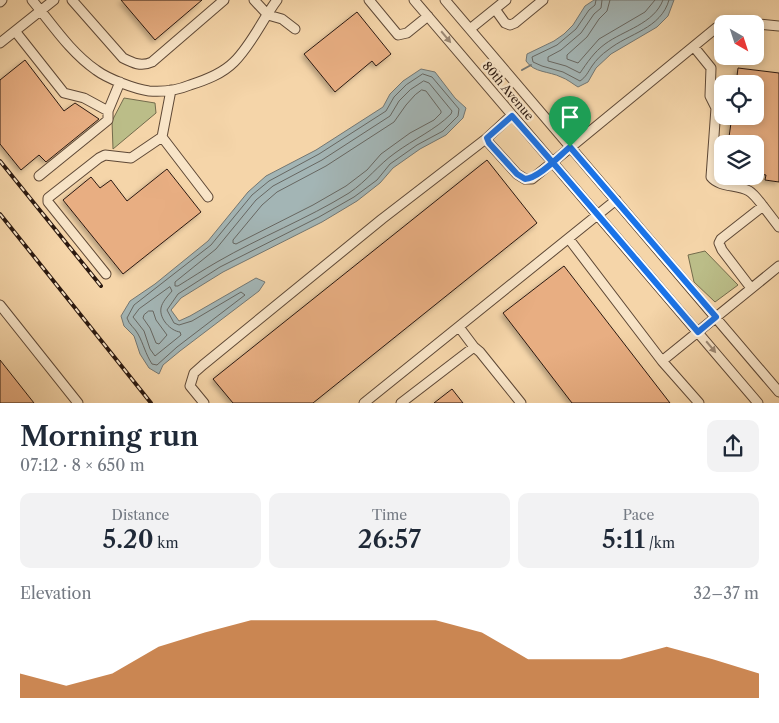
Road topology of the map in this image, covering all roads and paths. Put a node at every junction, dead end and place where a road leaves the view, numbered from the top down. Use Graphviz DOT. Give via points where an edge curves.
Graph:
graph roads {
  1 [pos="32,0"];
  2 [pos="54,0"];
  3 [pos="72,0"];
  4 [pos="224,0"];
  5 [pos="254,0"];
  6 [pos="278,0"];
  7 [pos="369,0"];
  8 [pos="414,0"];
  9 [pos="445,0"];
  10 [pos="490,0"];
  11 [pos="506,0"];
  12 [pos="543,0"];
  13 [pos="496,8"];
  14 [pos="40,10"];
  15 [pos="268,15"];
  16 [pos="428,16"];
  17 [pos="764,25"];
  18 [pos="779,26"];
  19 [pos="470,29"];
  20 [pos="295,30"];
  21 [pos="714,30"];
  22 [pos="15,31"];
  23 [pos="0,44"];
  24 [pos="694,47"];
  25 [pos="120,82"];
  26 [pos="170,90"];
  27 [pos="108,111"];
  28 [pos="512,116"];
  29 [pos="162,137"];
  30 [pos="487,138"];
  31 [pos="570,147"];
  32 [pos="552,162"];
  33 [pos="39,176"];
  34 [pos="208,197"];
  35 [pos="616,200"];
  36 [pos="763,206"];
  37 [pos="598,215"];
  38 [pos="779,227"];
  39 [pos="569,239"];
  40 [pos="779,266"];
  41 [pos="106,274"];
  42 [pos="751,288"];
  43 [pos="0,305"];
  44 [pos="716,317"];
  45 [pos="459,327"];
  46 [pos="698,332"];
  47 [pos="474,347"];
  48 [pos="662,361"];
  49 [pos="779,392"];
  50 [pos="78,403"];
  51 [pos="204,403"];
  52 [pos="364,403"];
  53 [pos="400,403"];
  54 [pos="520,403"];
  55 [pos="700,403"];
  56 [pos="758,403"];
  1 -- 14 [label="street"];
  2 -- 14 [label="street"];
  3 -- 4 [label="street" via="119,54 141,65 152,62"];
  5 -- 15 [label="street"];
  6 -- 15 [label="street"];
  7 -- 16 [label="street" via="398,35 407,33"];
  8 -- 16 [label="street, 80th Avenue"];
  9 -- 19 [label="street, 80th Avenue"];
  10 -- 13 [label="street"];
  11 -- 13 [label="street"];
  12 -- 13 [label="street" via="510,25 505,23"];
  13 -- 19 [label="street"];
  14 -- 22 [label="street"];
  14 -- 25 [label="street" via="71,47 97,71"];
  15 -- 20 [label="street" via="282,19"];
  15 -- 26 [label="street" via="233,63 206,80"];
  16 -- 28 [label="street, 80th Avenue, one-way"];
  17 -- 18 [label="street"];
  19 -- 31 [label="street, 80th Avenue"];
  21 -- 24 [label="street"];
  22 -- 23 [label="street"];
  22 -- 27 [label="street" via="64,93 84,98"];
  24 -- 31 [label="street"];
  24 -- 36 [label="street" via="711,68 710,96 716,108 711,177 720,184 749,191"];
  25 -- 26 [label="street" via="149,91"];
  25 -- 27 [label="street"];
  26 -- 29 [label="street"];
  27 -- 33 [label="street" via="108,120"];
  28 -- 30 [label="street"];
  28 -- 32 [label="street, 80th Avenue"];
  29 -- 34 [label="street"];
  29 -- 41 [label="street" via="131,158 105,155 99,158 48,198"];
  30 -- 32 [label="street" via="525,179 532,179"];
  30 -- 51 [label="street" via="203,364 194,373 190,386"];
  31 -- 32 [label="street"];
  31 -- 35 [label="street, 80th Avenue"];
  32 -- 37 [label="street, 80th Avenue"];
  35 -- 37 [label="street"];
  35 -- 44 [label="street, 80th Avenue"];
  36 -- 38 [label="street"];
  36 -- 42 [label="street" via="719,243"];
  37 -- 39 [label="street"];
  37 -- 46 [label="street, 80th Avenue"];
  39 -- 45 [label="street"];
  39 -- 48 [label="street"];
  40 -- 42 [label="street"];
  42 -- 44 [label="street"];
  43 -- 50 [label="street"];
  44 -- 46 [label="street"];
  44 -- 49 [label="street, 80th Avenue"];
  45 -- 47 [label="street"];
  45 -- 52 [label="street"];
  46 -- 48 [label="street"];
  46 -- 56 [label="street, 80th Avenue, one-way"];
  47 -- 53 [label="street"];
  47 -- 54 [label="street"];
  48 -- 55 [label="street"];
}
